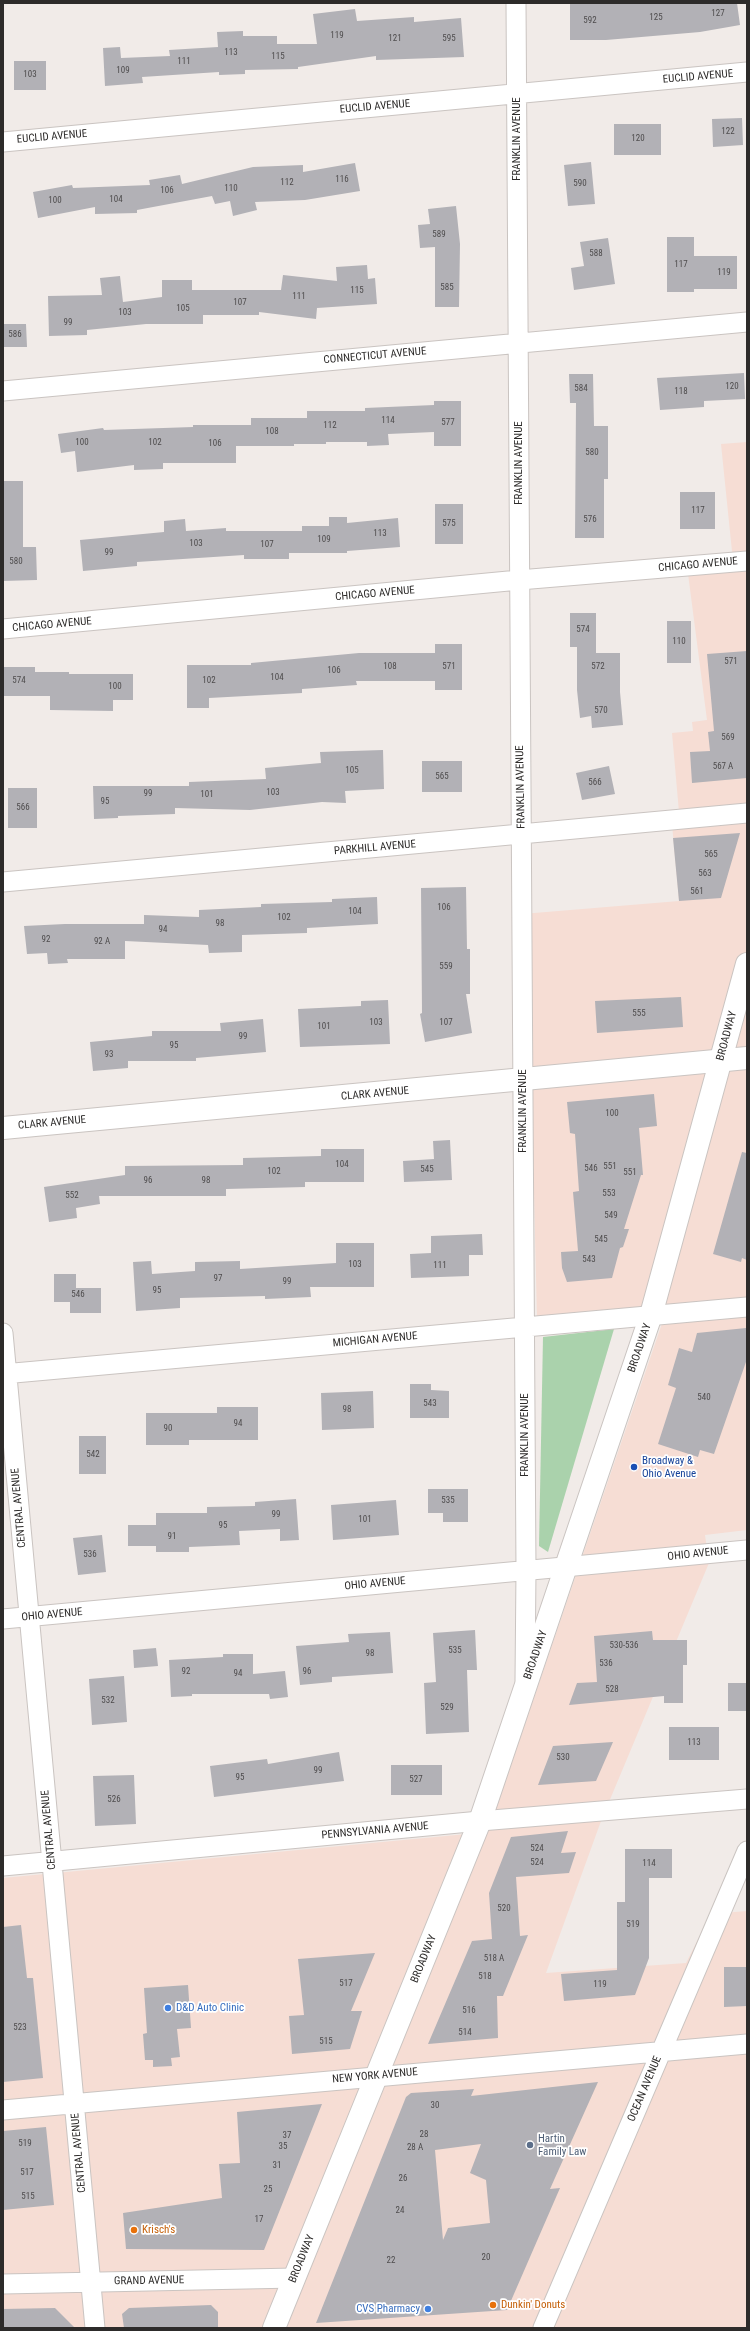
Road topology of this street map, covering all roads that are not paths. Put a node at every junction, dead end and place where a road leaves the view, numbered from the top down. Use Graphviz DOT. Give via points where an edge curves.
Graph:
graph roads {
  1 [pos="516,3"];
  2 [pos="747,72"];
  3 [pos="517,94"];
  4 [pos="3,142"];
  5 [pos="747,322"];
  6 [pos="519,343"];
  7 [pos="3,391"];
  8 [pos="747,561"];
  9 [pos="519,580"];
  10 [pos="3,629"];
  11 [pos="747,813"];
  12 [pos="522,834"];
  13 [pos="3,882"];
  14 [pos="747,964"];
  15 [pos="747,1058"];
  16 [pos="721,1060"];
  17 [pos="523,1080"];
  18 [pos="3,1128"];
  19 [pos="747,1306"];
  20 [pos="651,1314"];
  21 [pos="525,1326"];
  22 [pos="3,1333"];
  23 [pos="5,1374"];
  24 [pos="747,1550"];
  25 [pos="565,1567"];
  26 [pos="526,1570"];
  27 [pos="29,1617"];
  28 [pos="3,1619"];
  29 [pos="525,1688"];
  30 [pos="747,1799"];
  31 [pos="480,1821"];
  32 [pos="747,1851"];
  33 [pos="52,1861"];
  34 [pos="3,1866"];
  35 [pos="747,2044"];
  36 [pos="661,2053"];
  37 [pos="376,2076"];
  38 [pos="74,2104"];
  39 [pos="3,2110"];
  40 [pos="295,2278"];
  41 [pos="90,2283"];
  42 [pos="3,2284"];
  43 [pos="95,2328"];
  44 [pos="274,2328"];
  45 [pos="543,2328"];
  1 -- 3 [label="street, FRANKLIN AVENUE"];
  2 -- 3 [label="street, EUCLID AVENUE"];
  3 -- 4 [label="street, EUCLID AVENUE"];
  3 -- 6 [label="street, FRANKLIN AVENUE"];
  5 -- 6 [label="street, CONNECTICUT AVENUE"];
  6 -- 7 [label="street, CONNECTICUT AVENUE"];
  6 -- 9 [label="street, FRANKLIN AVENUE"];
  8 -- 9 [label="street, CHICAGO AVENUE"];
  9 -- 10 [label="street, CHICAGO AVENUE"];
  9 -- 12 [label="street, FRANKLIN AVENUE"];
  11 -- 12 [label="street, PARKHILL AVENUE"];
  12 -- 13 [label="street, PARKHILL AVENUE"];
  12 -- 17 [label="street, FRANKLIN AVENUE"];
  14 -- 16 [label="main road, BROADWAY"];
  15 -- 16 [label="main road, CLARK AVENUE"];
  16 -- 17 [label="main road, CLARK AVENUE"];
  16 -- 20 [label="main road, BROADWAY"];
  17 -- 18 [label="main road, CLARK AVENUE"];
  17 -- 21 [label="street, FRANKLIN AVENUE"];
  19 -- 20 [label="street, MICHIGAN AVENUE"];
  20 -- 21 [label="street, MICHIGAN AVENUE"];
  20 -- 25 [label="main road, BROADWAY"];
  21 -- 23 [label="street, MICHIGAN AVENUE"];
  21 -- 26 [label="street, FRANKLIN AVENUE"];
  22 -- 23 [label="street, CENTRAL AVENUE"];
  23 -- 27 [label="street, CENTRAL AVENUE"];
  24 -- 25 [label="street, OHIO AVENUE"];
  25 -- 26 [label="street, OHIO AVENUE"];
  25 -- 29 [label="main road, BROADWAY"];
  26 -- 27 [label="street, OHIO AVENUE"];
  26 -- 29 [label="street, FRANKLIN AVENUE"];
  27 -- 28 [label="street, OHIO AVENUE"];
  27 -- 33 [label="street, CENTRAL AVENUE"];
  29 -- 31 [label="main road, BROADWAY"];
  30 -- 31 [label="street, PENNSYLVANIA AVENUE"];
  31 -- 33 [label="street, PENNSYLVANIA AVENUE"];
  31 -- 37 [label="main road, BROADWAY"];
  32 -- 36 [label="street, OCEAN AVENUE"];
  33 -- 34 [label="street, PENNSYLVANIA AVENUE"];
  33 -- 38 [label="street, CENTRAL AVENUE"];
  35 -- 36 [label="street, NEW YORK AVENUE"];
  36 -- 37 [label="street, NEW YORK AVENUE"];
  36 -- 45 [label="street, OCEAN AVENUE"];
  37 -- 38 [label="street, NEW YORK AVENUE"];
  37 -- 40 [label="main road, BROADWAY"];
  38 -- 39 [label="street, NEW YORK AVENUE"];
  38 -- 41 [label="street, CENTRAL AVENUE"];
  40 -- 41 [label="street, GRAND AVENUE"];
  40 -- 44 [label="main road, BROADWAY"];
  41 -- 42 [label="street, GRAND AVENUE"];
  41 -- 43 [label="street, CENTRAL AVENUE"];
}
